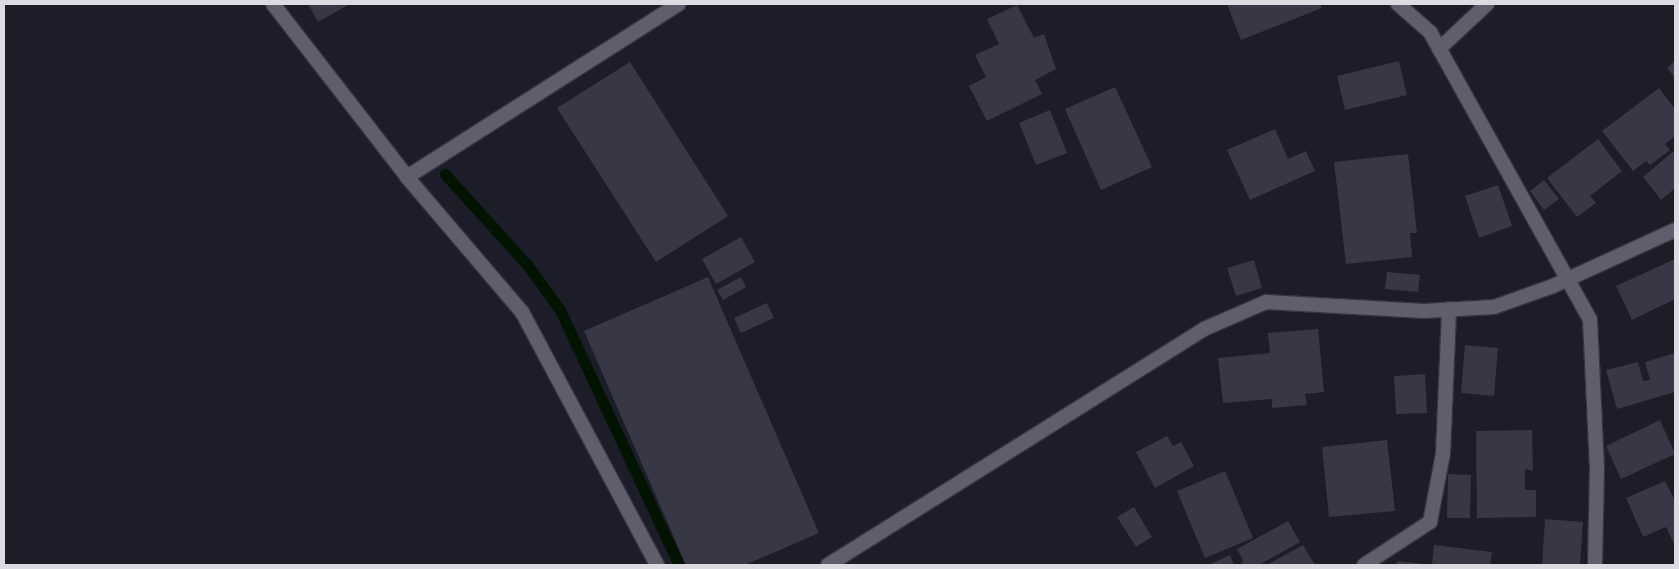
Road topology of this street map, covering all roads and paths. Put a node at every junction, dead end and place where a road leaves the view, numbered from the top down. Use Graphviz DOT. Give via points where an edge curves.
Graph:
graph roads {
  1 [pos="273,4"];
  2 [pos="678,4"];
  3 [pos="1398,4"];
  4 [pos="1487,4"];
  5 [pos="1439,49"];
  6 [pos="407,177"];
  7 [pos="1675,230"];
  8 [pos="1569,279"];
  9 [pos="1449,310"];
  10 [pos="657,565"];
  11 [pos="828,565"];
  12 [pos="1364,565"];
  13 [pos="1595,565"];
  1 -- 6 [label="street"];
  2 -- 6 [label="street"];
  3 -- 5 [label="street" via="1430,32"];
  4 -- 5 [label="street"];
  5 -- 8 [label="street"];
  6 -- 10 [label="street" via="522,312"];
  7 -- 8 [label="street"];
  8 -- 9 [label="street" via="1494,307"];
  8 -- 13 [label="street" via="1590,320 1597,468"];
  9 -- 11 [label="street" via="1266,302 1204,329"];
  9 -- 12 [label="street" via="1443,454 1430,522"];
}
